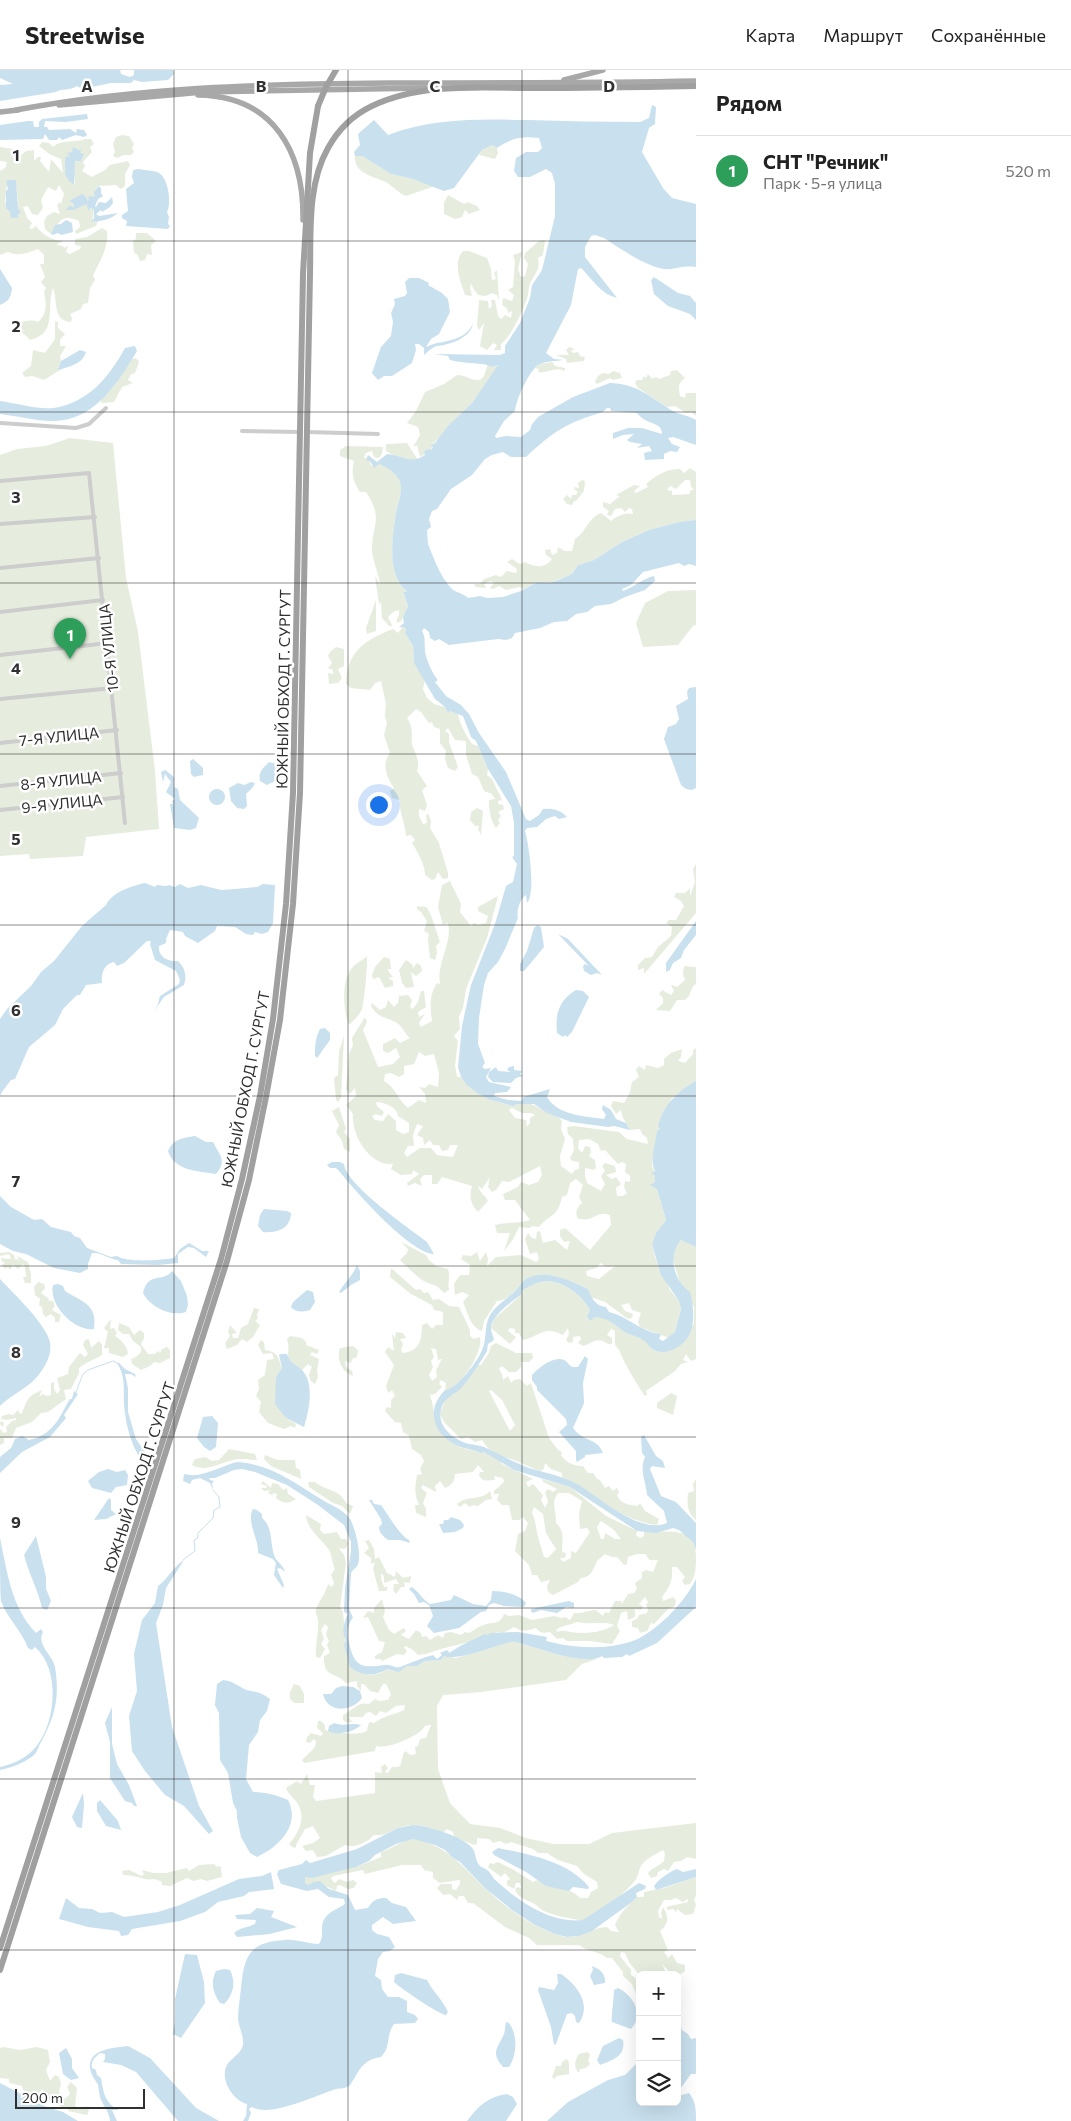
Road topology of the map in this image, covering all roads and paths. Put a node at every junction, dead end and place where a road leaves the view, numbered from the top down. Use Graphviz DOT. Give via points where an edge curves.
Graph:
graph roads {
  1 [pos="336,70"];
  2 [pos="603,70"];
  3 [pos="696,82"];
  4 [pos="538,83"];
  5 [pos="696,86"];
  6 [pos="452,88"];
  7 [pos="161,95"];
  8 [pos="16,110"];
  9 [pos="0,112"];
  10 [pos="306,274"];
  11 [pos="106,408"];
  12 [pos="0,423"];
  13 [pos="242,431"];
  14 [pos="303,432"];
  15 [pos="378,434"];
  16 [pos="0,481"];
  17 [pos="95,517"];
  18 [pos="0,524"];
  19 [pos="99,558"];
  20 [pos="0,568"];
  21 [pos="103,600"];
  22 [pos="0,612"];
  23 [pos="108,643"];
  24 [pos="0,655"];
  25 [pos="112,688"];
  26 [pos="0,699"];
  27 [pos="117,730"];
  28 [pos="0,743"];
  29 [pos="121,773"];
  30 [pos="0,786"];
  31 [pos="123,797"];
  32 [pos="0,810"];
  33 [pos="125,823"];
  34 [pos="0,1948"];
  35 [pos="0,1970"];
  1 -- 10 [label="highway, ЮЖНЫЙ ОБХОД Г. СУРГУТ, bridge" via="318,106 310,153"];
  2 -- 4 [label="main road" via="576,78"];
  3 -- 4 [label="main road"];
  4 -- 8 [label="main road" via="203,87 78,99"];
  5 -- 6 [label="highway, ЮЖНЫЙ ОБХОД Г. СУРГУТ"];
  6 -- 7 [label="main road" via="244,90"];
  6 -- 10 [label="highway, ЮЖНЫЙ ОБХОД Г. СУРГУТ" via="406,95 377,104 358,114 338,132 316,180"];
  7 -- 8 [label="main road"];
  7 -- 10 [label="main road" via="203,95 239,102 261,114 283,136 295,158 301,179"];
  8 -- 9 [label="main road"];
  10 -- 14 [label="highway, ЮЖНЫЙ ОБХОД Г. СУРГУТ"];
  11 -- 12 [label="street" via="89,424 76,428"];
  13 -- 14 [label="street"];
  14 -- 15 [label="street"];
  14 -- 34 [label="highway, ЮЖНЫЙ ОБХОД Г. СУРГУТ" via="292,830 274,1019 260,1096 232,1221 195,1344"];
  14 -- 35 [label="highway, ЮЖНЫЙ ОБХОД Г. СУРГУТ" via="298,830 290,940 266,1097 238,1222 213,1308"];
  16 -- 17 [label="street, 10-Я УЛИЦА" via="89,472"];
  17 -- 18 [label="street"];
  17 -- 19 [label="street, 10-Я УЛИЦА"];
  19 -- 20 [label="street"];
  19 -- 21 [label="street, 10-Я УЛИЦА"];
  21 -- 22 [label="street"];
  21 -- 23 [label="street, 10-Я УЛИЦА"];
  23 -- 24 [label="street"];
  23 -- 25 [label="street, 10-Я УЛИЦА"];
  25 -- 26 [label="street"];
  25 -- 27 [label="street, 10-Я УЛИЦА"];
  27 -- 28 [label="street, 7-Я УЛИЦА"];
  27 -- 29 [label="street, 10-Я УЛИЦА"];
  29 -- 30 [label="street, 8-Я УЛИЦА"];
  29 -- 31 [label="street, 10-Я УЛИЦА"];
  31 -- 32 [label="street, 9-Я УЛИЦА"];
  31 -- 33 [label="street, 10-Я УЛИЦА"];
}
